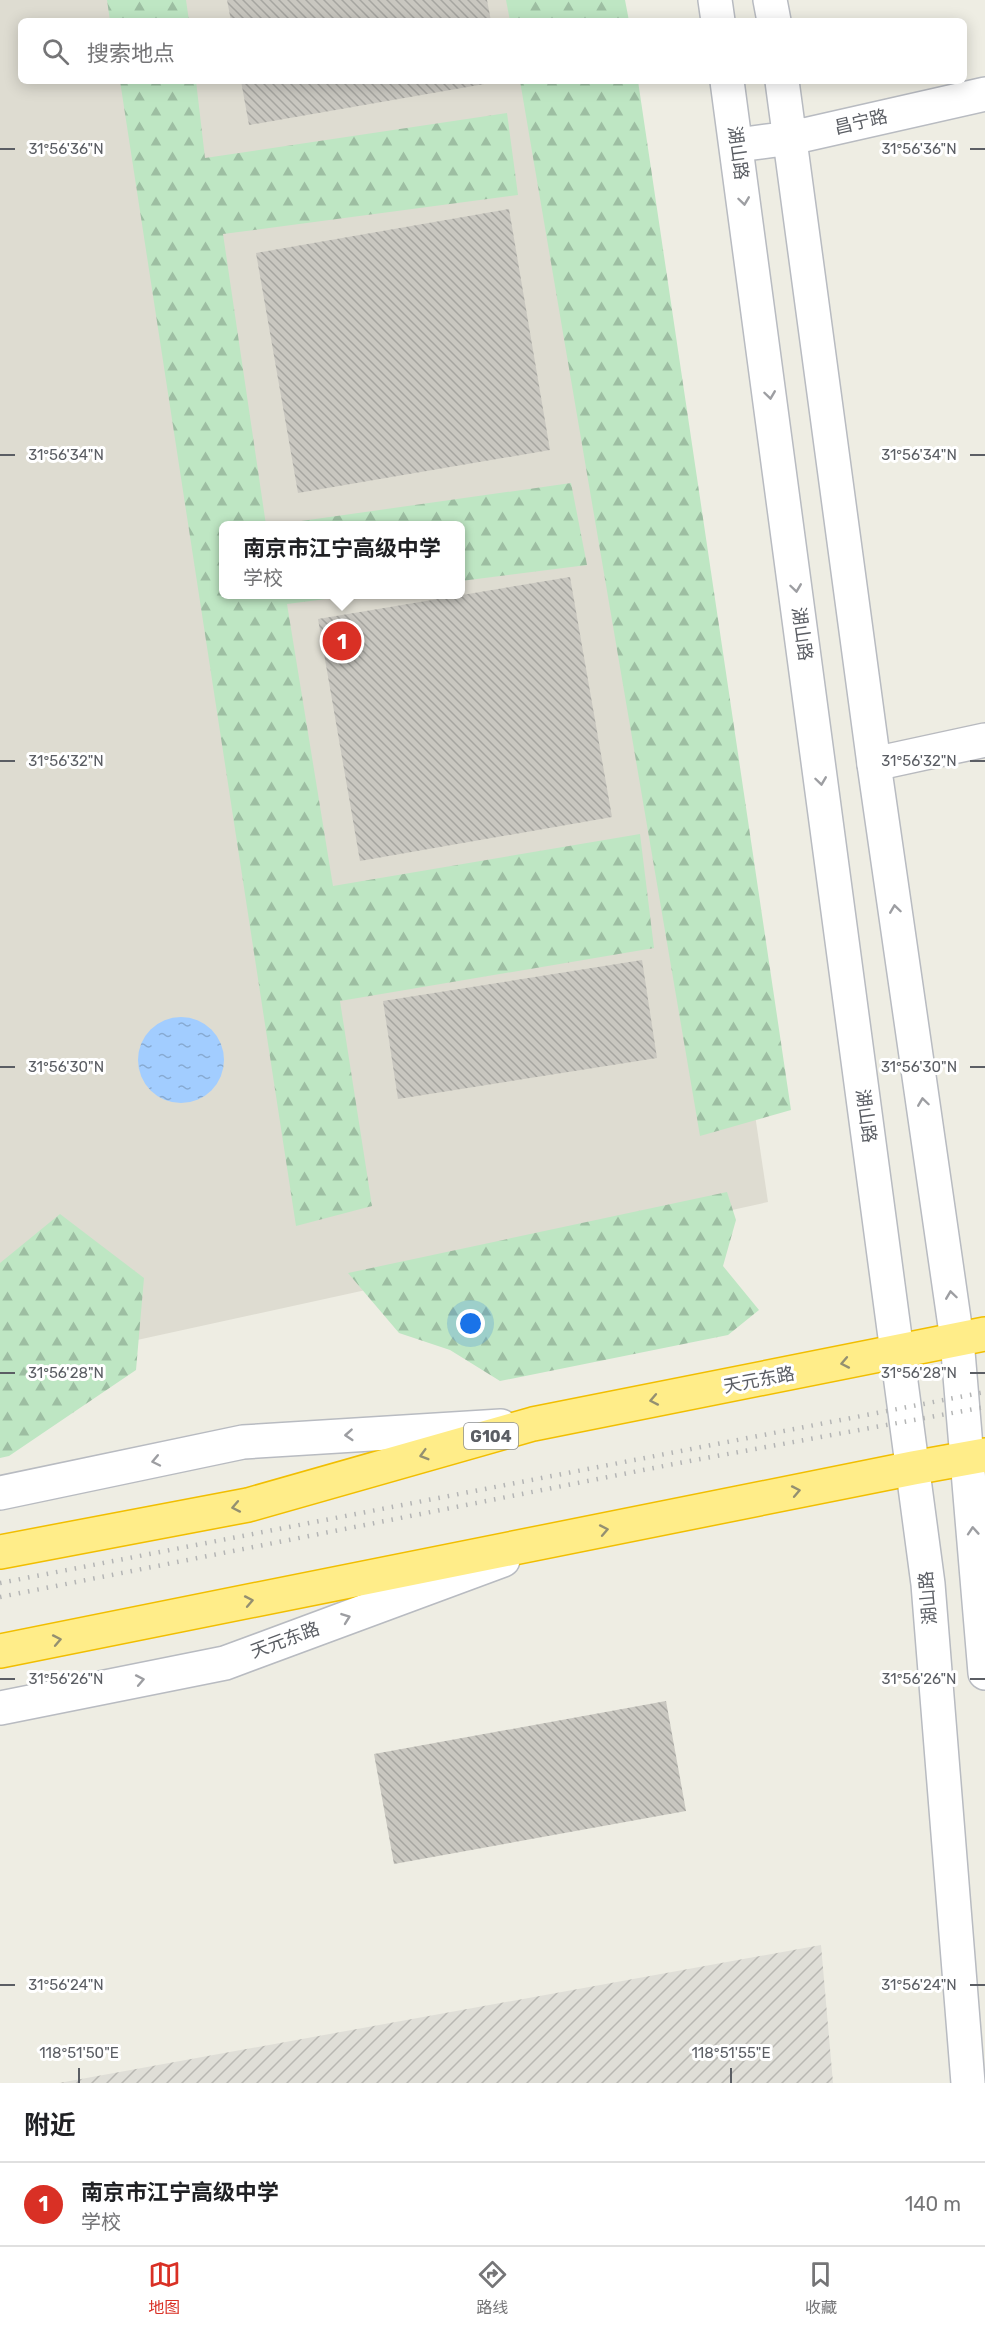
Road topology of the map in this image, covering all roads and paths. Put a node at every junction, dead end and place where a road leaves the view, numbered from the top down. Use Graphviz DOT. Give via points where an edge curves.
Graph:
graph roads {
  1 [pos="715,0"];
  2 [pos="770,0"];
  3 [pos="718,18"];
  4 [pos="773,18"];
  5 [pos="727,84"];
  6 [pos="782,84"];
  7 [pos="985,94"];
  8 [pos="791,138"];
  9 [pos="737,145"];
  10 [pos="985,740"];
  11 [pos="874,764"];
  12 [pos="971,1337"];
  13 [pos="898,1353"];
  14 [pos="533,1424"];
  15 [pos="976,1456"];
  16 [pos="913,1468"];
  17 [pos="0,1493"];
  18 [pos="561,1539"];
  19 [pos="0,1552"];
  20 [pos="0,1651"];
  21 [pos="985,1672"];
  22 [pos="0,1708"];
  23 [pos="968,2083"];
  1 -- 3 [label="main road"];
  2 -- 4 [label="main road"];
  5 -- 9 [label="main road, 湖山路"];
  6 -- 8 [label="main road"];
  7 -- 8 [label="main road, 昌宁路"];
  8 -- 9 [label="main road, 昌宁路"];
  8 -- 11 [label="main road"];
  9 -- 13 [label="main road, 湖山路, one-way"];
  10 -- 11 [label="main road"];
  12 -- 11 [label="main road, one-way"];
  12 -- 13 [label="highway, 天元东路 / G104"];
  12 -- 15 [label="main road"];
  13 -- 14 [label="highway, 天元东路 / G104, one-way"];
  13 -- 16 [label="main road, 湖山路"];
  14 -- 17 [label="main road, 天元东路, one-way" via="243,1442"];
  14 -- 19 [label="highway, 天元东路 / G104, one-way" via="248,1504"];
  15 -- 16 [label="highway, 天元东路"];
  21 -- 15 [label="main road, one-way"];
  18 -- 16 [label="highway, 天元东路, one-way"];
  16 -- 23 [label="main road, 湖山路" via="928,1584"];
  20 -- 18 [label="highway, 天元东路, one-way"];
  22 -- 18 [label="main road, 天元东路, one-way" via="225,1663"];
}
